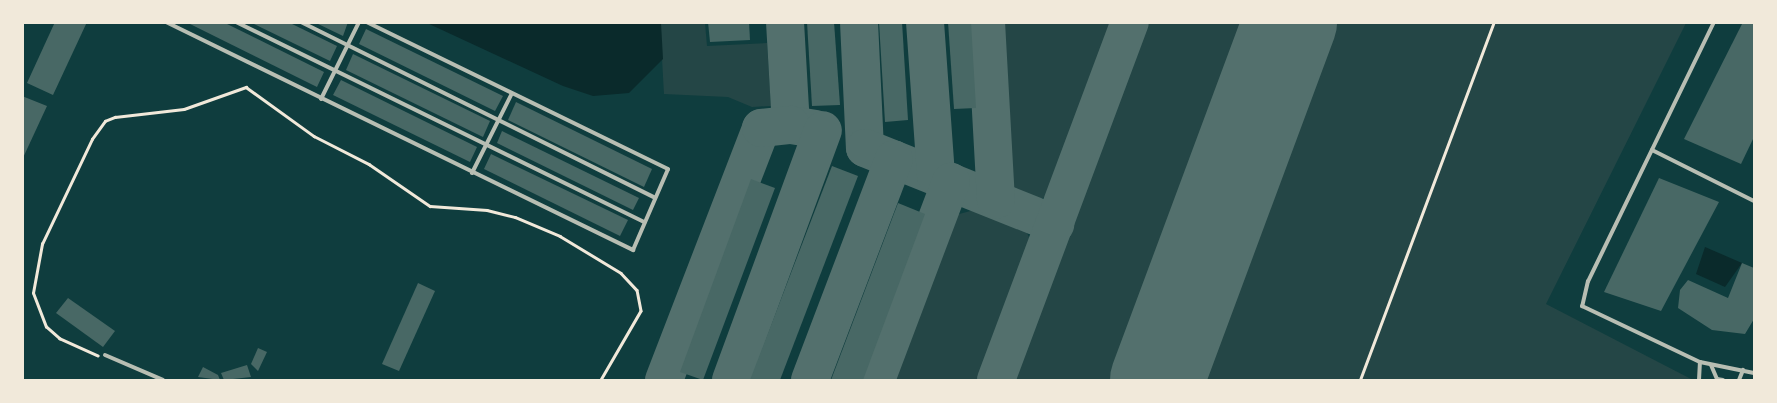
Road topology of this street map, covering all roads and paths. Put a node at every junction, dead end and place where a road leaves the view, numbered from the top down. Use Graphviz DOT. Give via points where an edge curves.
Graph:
graph roads {
  1 [pos="236,22"];
  2 [pos="301,22"];
  3 [pos="359,22"];
  4 [pos="366,22"];
  5 [pos="1494,22"];
  6 [pos="1714,22"];
  7 [pos="169,23"];
  8 [pos="348,45"];
  9 [pos="335,71"];
  10 [pos="512,93"];
  11 [pos="321,99"];
  12 [pos="499,120"];
  13 [pos="486,144"];
  14 [pos="1652,150"];
  15 [pos="472,173"];
  16 [pos="655,198"];
  17 [pos="1754,201"];
  18 [pos="645,222"];
  19 [pos="105,355"];
  20 [pos="1700,362"];
  21 [pos="1711,365"];
  22 [pos="1743,370"];
  23 [pos="1754,373"];
  24 [pos="163,380"];
  25 [pos="601,380"];
  26 [pos="1360,380"];
  27 [pos="1699,380"];
  28 [pos="1723,380"];
  29 [pos="1739,380"];
  1 -- 9 [label="lane"];
  2 -- 8 [label="lane"];
  3 -- 8 [label="lane"];
  4 -- 10 [label="lane"];
  5 -- 26 [label="path"];
  6 -- 14 [label="lane"];
  7 -- 11 [label="lane"];
  8 -- 9 [label="lane"];
  8 -- 12 [label="lane"];
  9 -- 11 [label="lane"];
  9 -- 13 [label="lane"];
  10 -- 12 [label="lane"];
  10 -- 16 [label="lane" via="668,169"];
  11 -- 15 [label="lane"];
  12 -- 13 [label="lane"];
  12 -- 16 [label="lane"];
  13 -- 15 [label="lane"];
  13 -- 18 [label="lane"];
  14 -- 17 [label="lane"];
  14 -- 20 [label="lane" via="1588,281 1582,306"];
  15 -- 18 [label="lane" via="633,250"];
  16 -- 18 [label="lane"];
  19 -- 24 [label="lane"];
  19 -- 25 [label="path" via="96,356 53,334 40,319 33,293 42,244 81,160 108,120 184,109 246,87 314,136 369,164 430,206 487,210 515,217 560,236 621,273 637,290 641,311"];
  20 -- 21 [label="lane"];
  20 -- 27 [label="lane"];
  21 -- 22 [label="lane"];
  21 -- 28 [label="lane" via="1717,379"];
  22 -- 23 [label="lane"];
  22 -- 29 [label="lane"];
}
